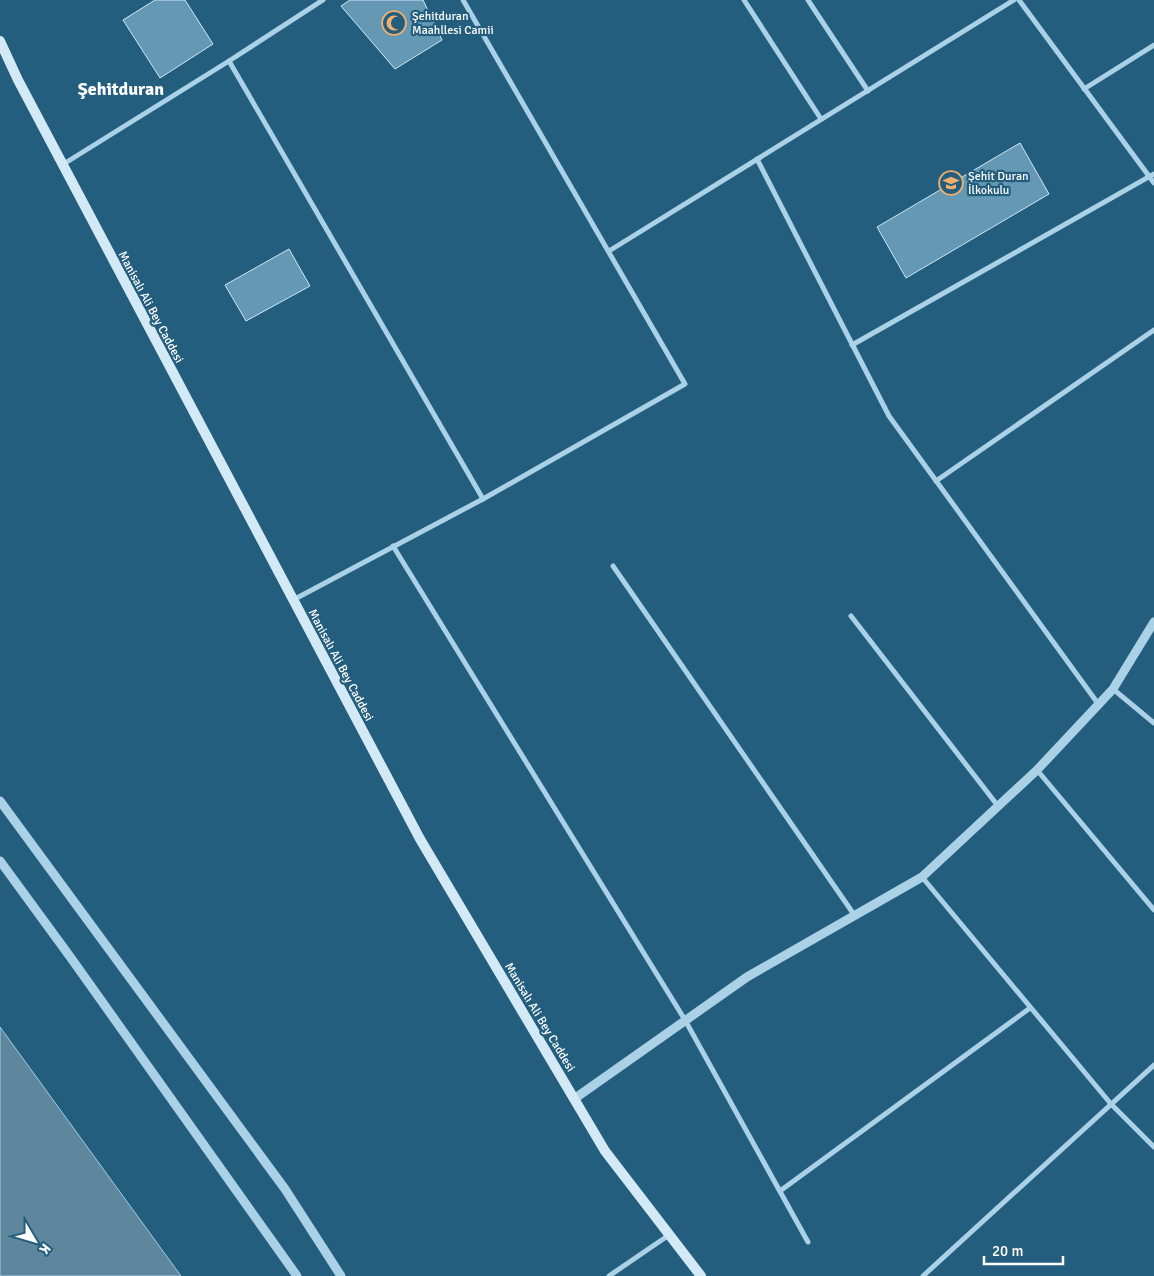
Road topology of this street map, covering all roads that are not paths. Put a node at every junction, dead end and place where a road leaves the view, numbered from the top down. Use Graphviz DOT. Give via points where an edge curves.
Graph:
graph roads {
  1 [pos="324,0"];
  2 [pos="463,0"];
  3 [pos="744,0"];
  4 [pos="808,0"];
  5 [pos="1014,0"];
  6 [pos="1020,0"];
  7 [pos="0,41"];
  8 [pos="1154,45"];
  9 [pos="230,61"];
  10 [pos="1084,89"];
  11 [pos="868,90"];
  12 [pos="821,119"];
  13 [pos="757,159"];
  14 [pos="62,165"];
  15 [pos="1152,175"];
  16 [pos="1154,183"];
  17 [pos="608,251"];
  18 [pos="1154,330"];
  19 [pos="852,345"];
  20 [pos="936,481"];
  21 [pos="483,499"];
  22 [pos="394,546"];
  23 [pos="612,566"];
  24 [pos="293,600"];
  25 [pos="851,616"];
  26 [pos="1154,622"];
  27 [pos="1113,689"];
  28 [pos="1099,705"];
  29 [pos="1154,722"];
  30 [pos="1037,770"];
  31 [pos="0,801"];
  32 [pos="998,806"];
  33 [pos="0,861"];
  34 [pos="922,877"];
  35 [pos="1154,910"];
  36 [pos="855,916"];
  37 [pos="1030,1008"];
  38 [pos="685,1020"];
  39 [pos="1154,1065"];
  40 [pos="574,1099"];
  41 [pos="1111,1104"];
  42 [pos="1154,1147"];
  43 [pos="780,1191"];
  44 [pos="669,1235"];
  45 [pos="808,1242"];
  46 [pos="297,1276"];
  47 [pos="341,1276"];
  48 [pos="609,1276"];
  49 [pos="701,1276"];
  50 [pos="923,1276"];
  1 -- 9 [label="street"];
  2 -- 17 [label="street"];
  3 -- 12 [label="street"];
  4 -- 11 [label="street"];
  5 -- 11 [label="street"];
  6 -- 10 [label="street"];
  7 -- 14 [label="main road, Manisalı Ali Bey Caddesi"];
  8 -- 10 [label="street"];
  9 -- 14 [label="street"];
  9 -- 21 [label="street"];
  10 -- 15 [label="street"];
  11 -- 12 [label="street"];
  12 -- 13 [label="street"];
  13 -- 17 [label="street"];
  13 -- 19 [label="street"];
  14 -- 24 [label="main road, Manisalı Ali Bey Caddesi"];
  15 -- 16 [label="street"];
  15 -- 19 [label="street"];
  17 -- 21 [label="street" via="685,384"];
  18 -- 20 [label="street"];
  19 -- 20 [label="street" via="889,416"];
  20 -- 28 [label="street"];
  21 -- 22 [label="street"];
  22 -- 24 [label="street"];
  22 -- 38 [label="street"];
  23 -- 36 [label="street"];
  24 -- 40 [label="main road, Manisalı Ali Bey Caddesi" via="420,838"];
  25 -- 32 [label="street"];
  26 -- 27 [label="street"];
  27 -- 28 [label="street"];
  27 -- 29 [label="street"];
  28 -- 30 [label="street"];
  30 -- 32 [label="street"];
  30 -- 35 [label="street"];
  31 -- 47 [label="street" via="285,1189"];
  32 -- 34 [label="street"];
  33 -- 46 [label="street"];
  34 -- 36 [label="street"];
  34 -- 37 [label="street"];
  36 -- 38 [label="street" via="747,977"];
  37 -- 41 [label="street"];
  37 -- 43 [label="street"];
  38 -- 40 [label="street"];
  38 -- 43 [label="street"];
  39 -- 41 [label="street"];
  40 -- 44 [label="main road, Manisalı Ali Bey Caddesi" via="605,1152"];
  41 -- 42 [label="street"];
  41 -- 50 [label="street"];
  43 -- 45 [label="street"];
  44 -- 48 [label="street"];
  44 -- 49 [label="main road, Manisalı Ali Bey Caddesi"];
}
